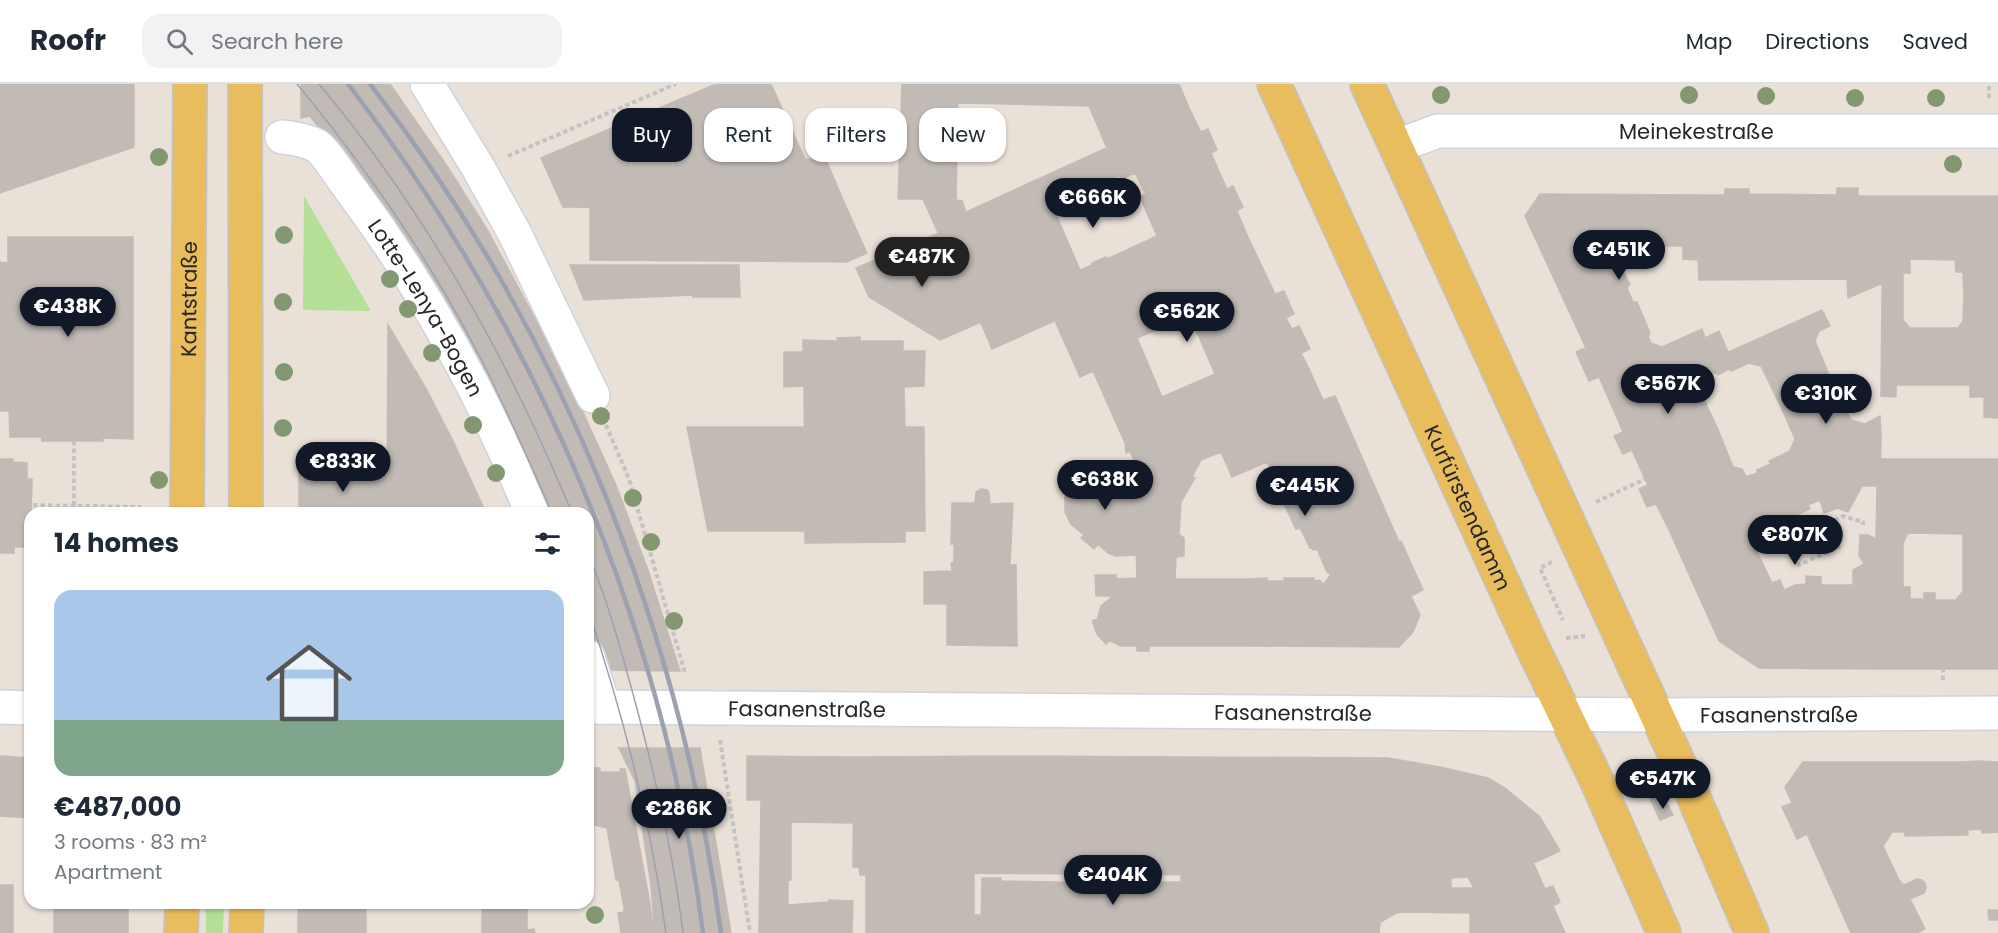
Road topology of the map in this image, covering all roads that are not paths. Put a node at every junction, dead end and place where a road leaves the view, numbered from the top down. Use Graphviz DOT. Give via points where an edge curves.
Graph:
graph roads {
  1 [pos="190,84"];
  2 [pos="245,84"];
  3 [pos="427,84"];
  4 [pos="1274,84"];
  5 [pos="1368,84"];
  6 [pos="1998,130"];
  7 [pos="282,137"];
  8 [pos="1397,146"];
  9 [pos="592,396"];
  10 [pos="187,507"];
  11 [pos="246,507"];
  12 [pos="529,507"];
  13 [pos="0,707"];
  14 [pos="596,707"];
  15 [pos="24,708"];
  16 [pos="1998,713"];
  17 [pos="1563,714"];
  18 [pos="1657,715"];
  19 [pos="182,909"];
  20 [pos="247,909"];
  21 [pos="182,933"];
  22 [pos="246,933"];
  23 [pos="1664,933"];
  24 [pos="1752,933"];
  1 -- 10 [label="main road, Kantstraße"];
  2 -- 11 [label="main road"];
  3 -- 9 [label="street" via="515,234"];
  4 -- 17 [label="main road, Kurfürstendamm"];
  5 -- 8 [label="main road"];
  6 -- 8 [label="street, Meinekestraße" via="1438,131"];
  7 -- 12 [label="street, Lotte-Lenya-Bogen" via="319,147 376,223 478,392"];
  8 -- 18 [label="main road"];
  13 -- 15 [label="street"];
  14 -- 17 [label="street, Fasanenstraße"];
  16 -- 18 [label="street, Fasanenstraße"];
  17 -- 18 [label="street, Fasanenstraße"];
  17 -- 23 [label="main road, Kurfürstendamm"];
  18 -- 24 [label="main road"];
  19 -- 21 [label="main road"];
  20 -- 22 [label="main road"];
}
